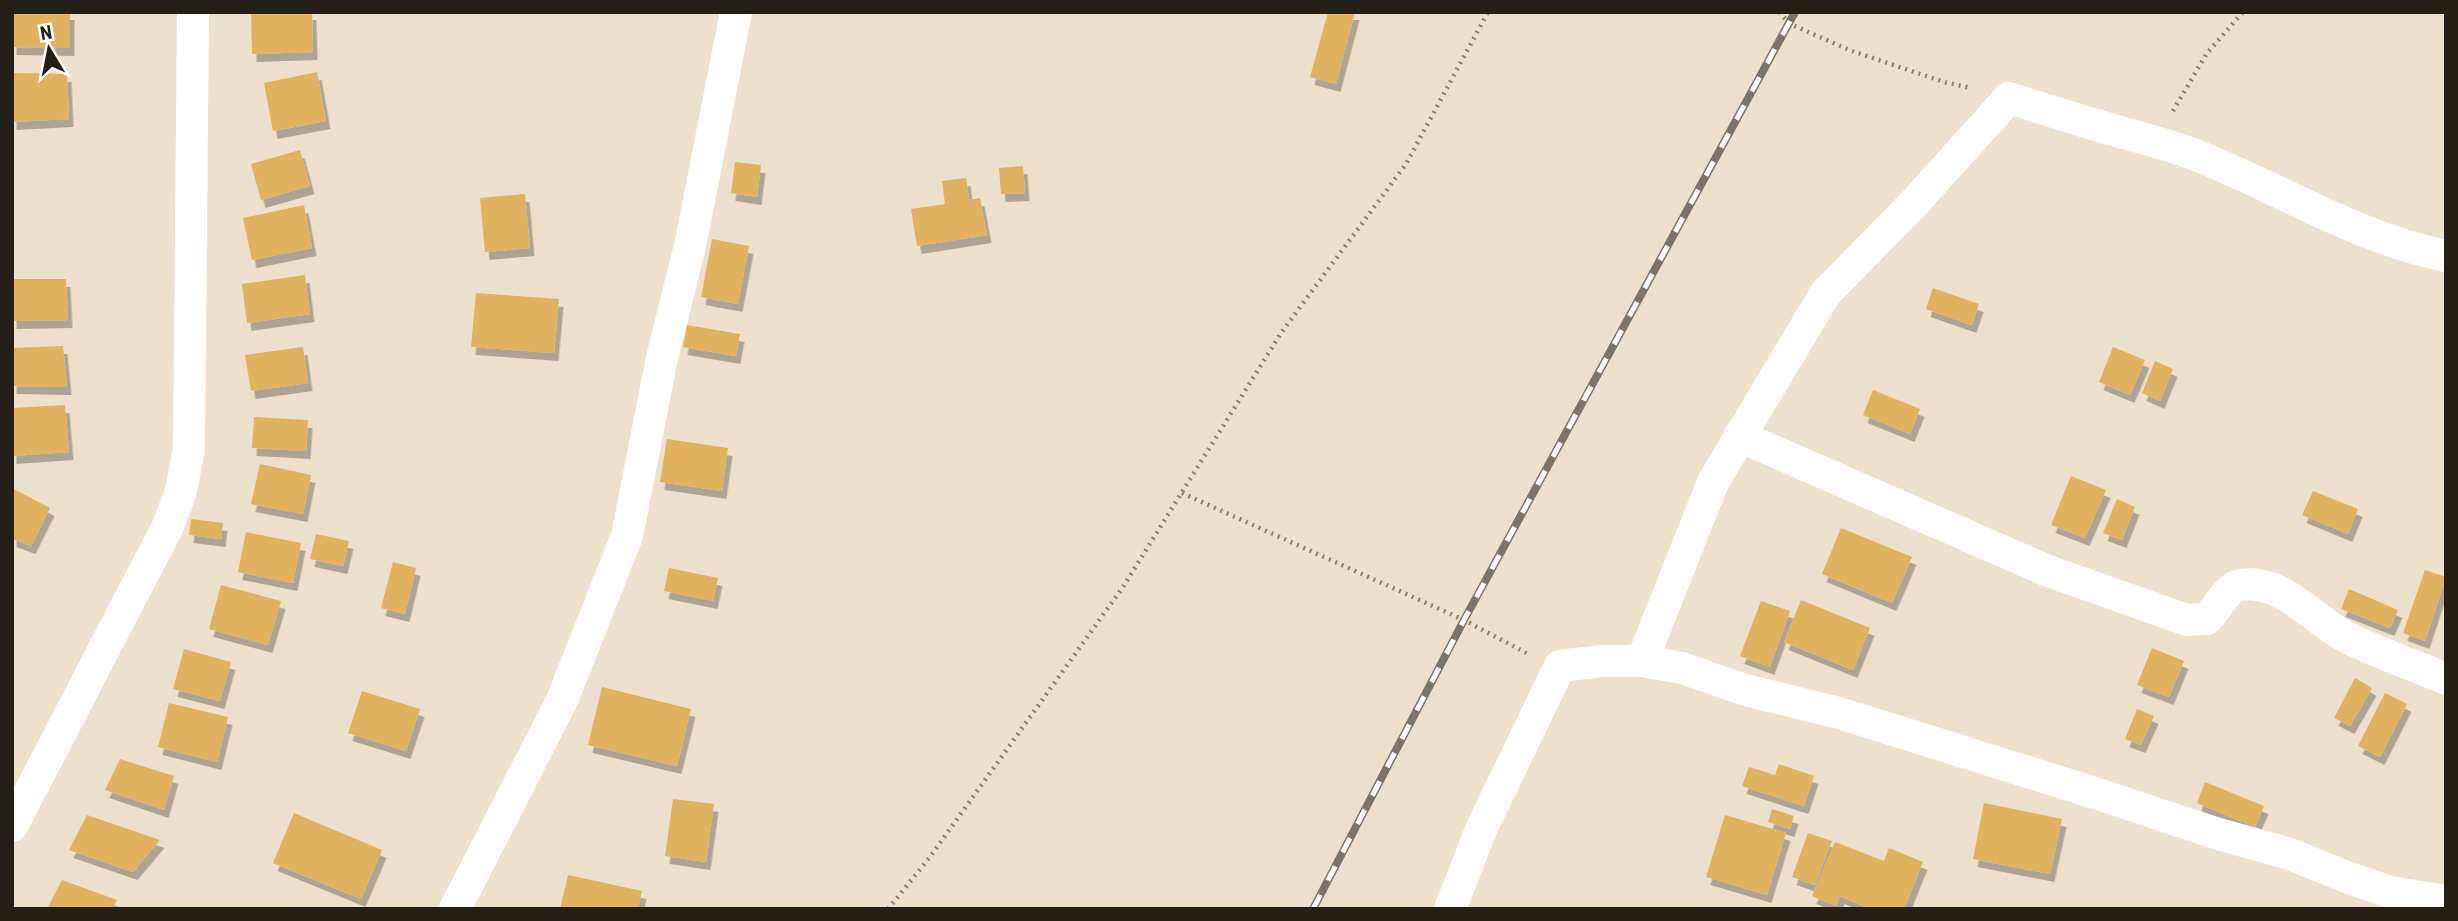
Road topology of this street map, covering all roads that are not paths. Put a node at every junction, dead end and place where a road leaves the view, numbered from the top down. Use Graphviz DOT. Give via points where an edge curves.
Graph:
graph roads {
  1 [pos="193,12"];
  2 [pos="736,12"];
  3 [pos="2446,256"];
  4 [pos="1740,436"];
  5 [pos="1642,661"];
  6 [pos="2446,679"];
  7 [pos="12,826"];
  8 [pos="2446,901"];
  9 [pos="455,909"];
  10 [pos="1450,909"];
  1 -- 7 [label="street" via="189,448 181,491 168,526"];
  2 -- 9 [label="street" via="626,536 562,700"];
  3 -- 4 [label="street" via="2332,219 2239,173 2149,139 2009,98 1825,294"];
  4 -- 5 [label="street" via="1713,482"];
  4 -- 6 [label="street" via="2048,571 2187,620 2207,619 2227,592 2239,585 2258,586 2286,595 2339,633"];
  5 -- 8 [label="street" via="1682,668 1745,690 1851,717 2290,854 2390,892"];
  5 -- 10 [label="street" via="1560,666 1482,827"];
}
